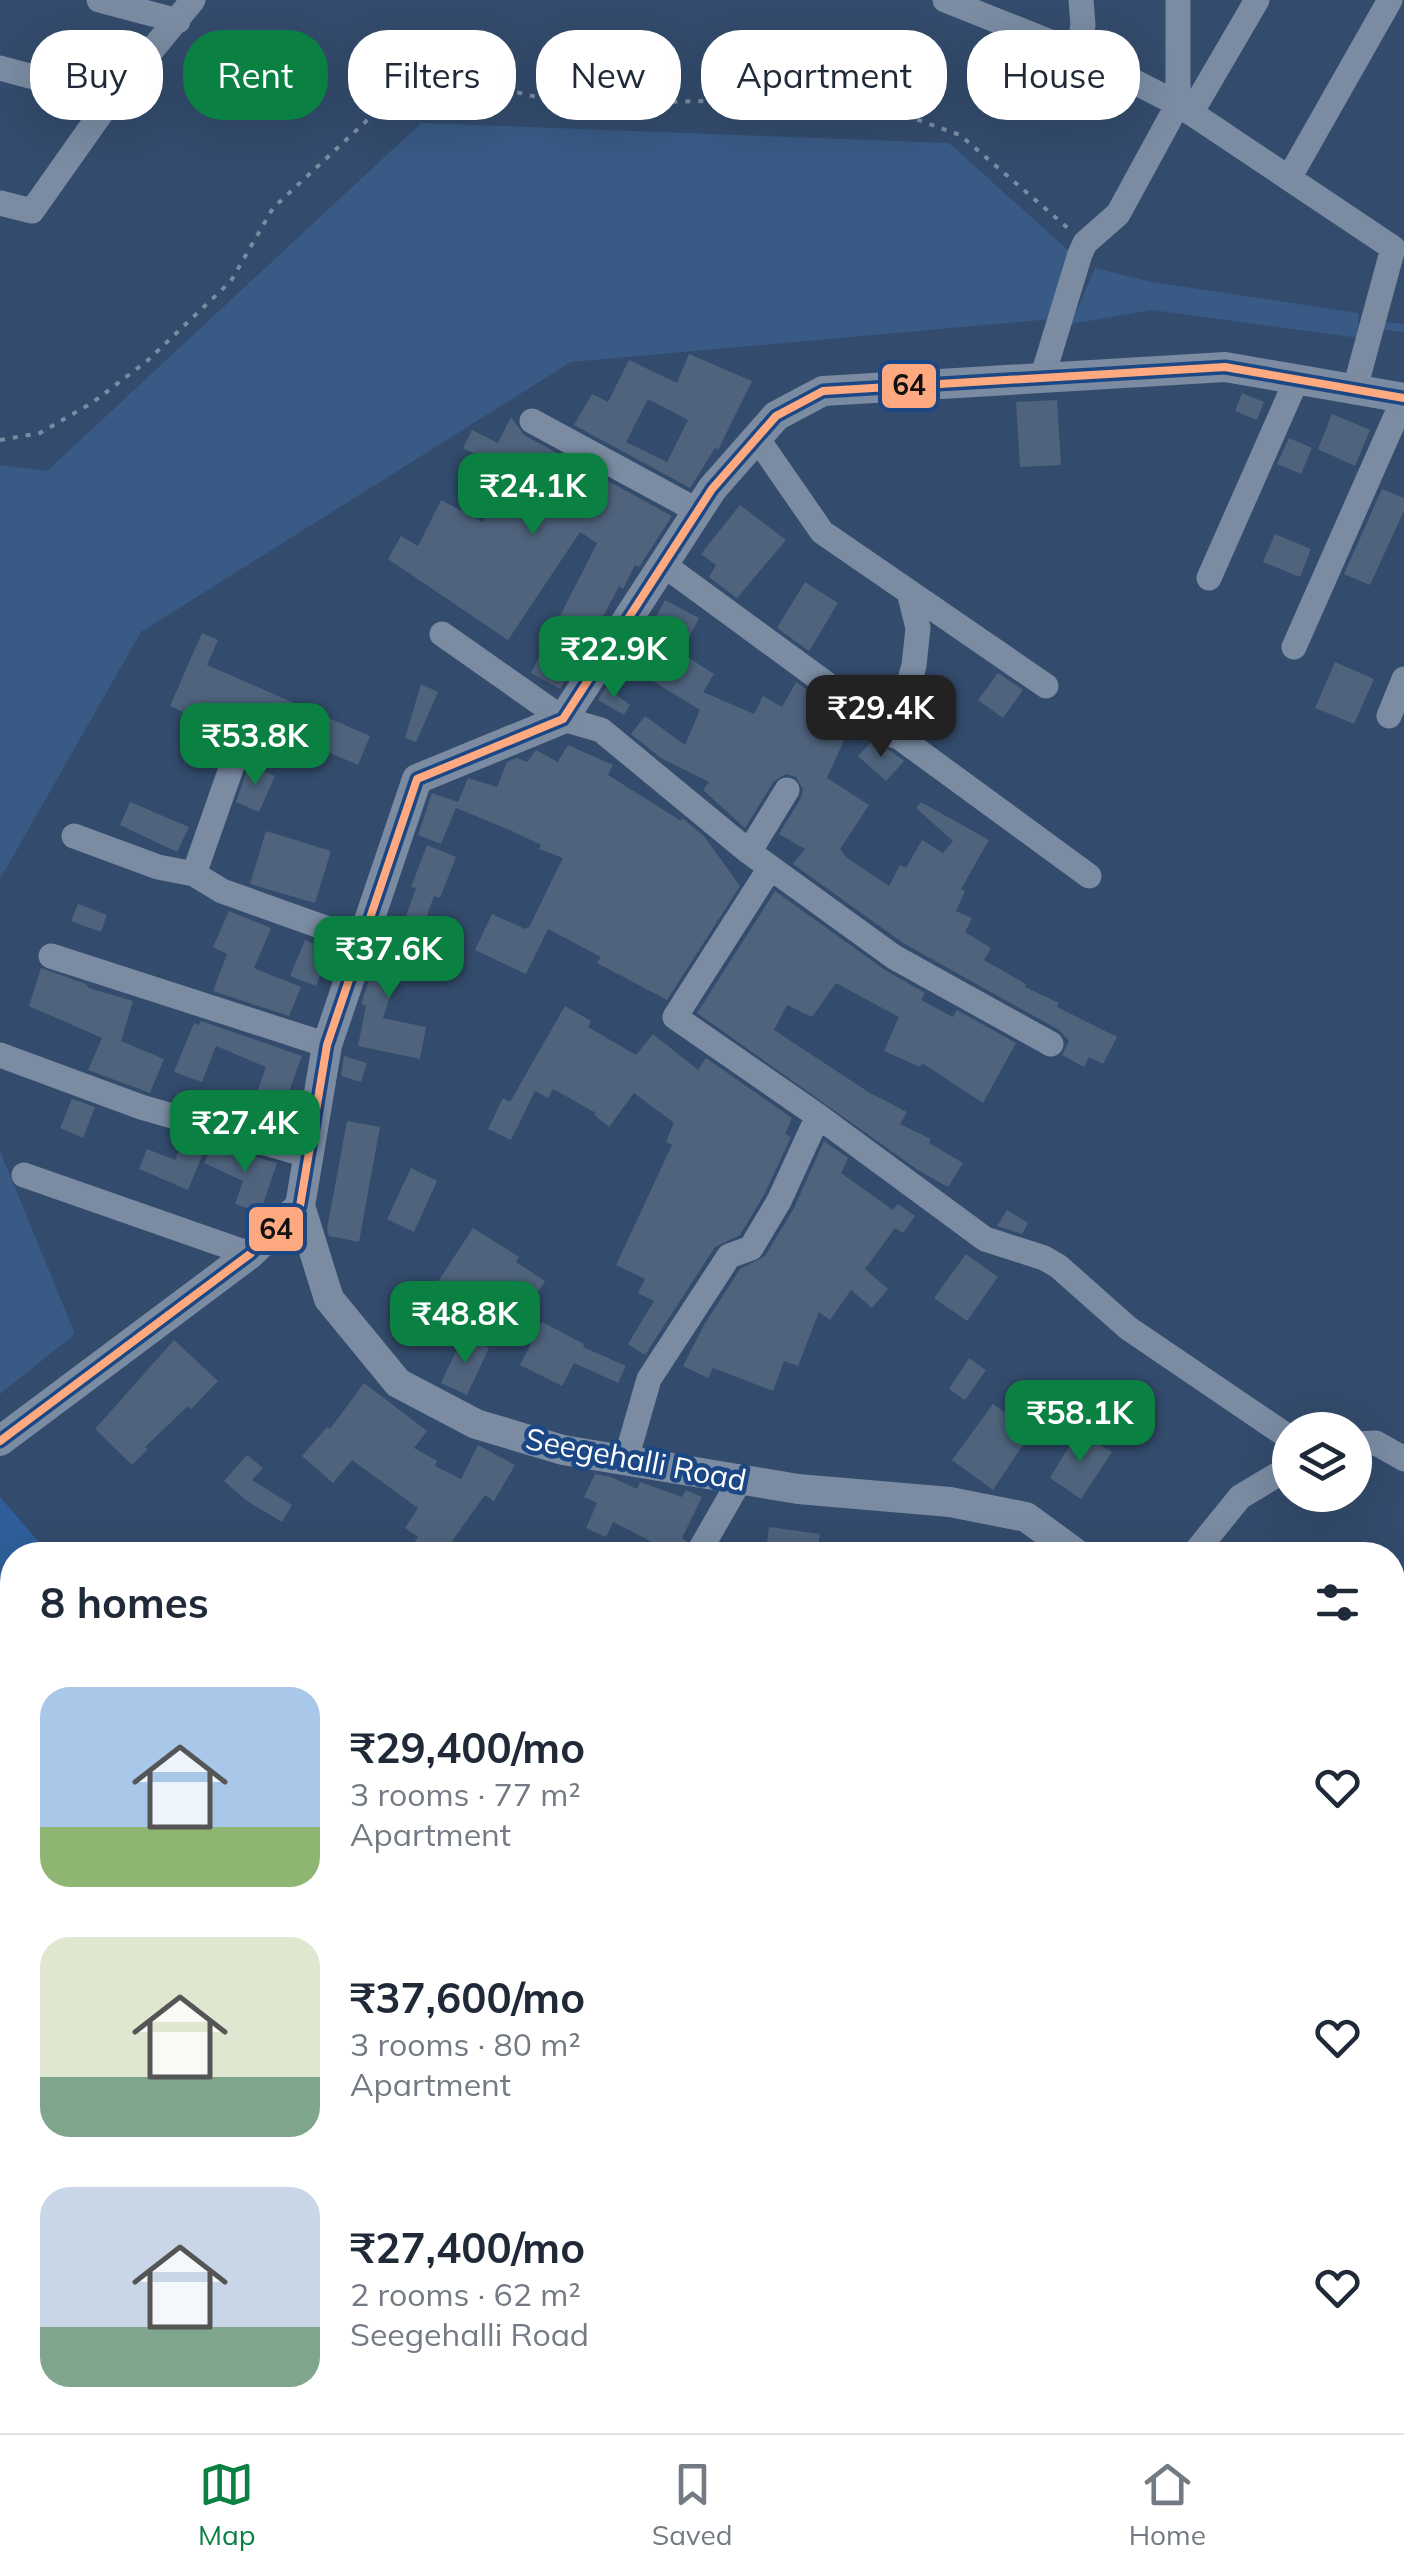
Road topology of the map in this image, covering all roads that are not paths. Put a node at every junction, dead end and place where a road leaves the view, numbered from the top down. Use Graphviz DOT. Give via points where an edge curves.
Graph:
graph roads {
  1 [pos="99,0"];
  2 [pos="945,0"];
  3 [pos="1081,0"];
  4 [pos="1178,0"];
  5 [pos="1257,0"];
  6 [pos="1390,0"];
  7 [pos="186,10"];
  8 [pos="1022,30"];
  9 [pos="1082,30"];
  10 [pos="163,37"];
  11 [pos="0,68"];
  12 [pos="30,76"];
  13 [pos="1140,84"];
  14 [pos="1185,108"];
  15 [pos="96,120"];
  16 [pos="1289,178"];
  17 [pos="0,203"];
  18 [pos="1398,239"];
  19 [pos="1043,376"];
  20 [pos="1296,381"];
  21 [pos="1354,392"];
  22 [pos="1404,398"];
  23 [pos="532,421"];
  24 [pos="757,438"];
  25 [pos="698,511"];
  26 [pos="664,564"];
  27 [pos="1208,578"];
  28 [pos="909,592"];
  29 [pos="442,634"];
  30 [pos="1294,648"];
  31 [pos="1404,680"];
  32 [pos="1046,686"];
  33 [pos="1390,716"];
  34 [pos="563,719"];
  35 [pos="895,736"];
  36 [pos="234,760"];
  37 [pos="788,790"];
  38 [pos="74,836"];
  39 [pos="759,860"];
  40 [pos="194,874"];
  41 [pos="1089,876"];
  42 [pos="362,942"];
  43 [pos="51,956"];
  44 [pos="1051,1044"];
  45 [pos="327,1046"];
  46 [pos="0,1055"];
  47 [pos="818,1116"];
  48 [pos="307,1156"];
  49 [pos="24,1174"];
  50 [pos="300,1206"];
  51 [pos="250,1254"];
  52 [pos="1272,1426"];
  53 [pos="0,1441"];
  54 [pos="1372,1443"];
  55 [pos="626,1459"];
  56 [pos="1404,1459"];
  57 [pos="1272,1478"];
  58 [pos="740,1480"];
  59 [pos="704,1542"];
  60 [pos="1060,1542"];
  61 [pos="1204,1542"];
  1 -- 7 [label="street"];
  2 -- 8 [label="street"];
  3 -- 9 [label="street"];
  4 -- 14 [label="street"];
  5 -- 14 [label="street"];
  6 -- 16 [label="street"];
  7 -- 10 [label="street"];
  11 -- 12 [label="street"];
  13 -- 14 [label="street"];
  14 -- 16 [label="street"];
  14 -- 19 [label="street" via="1118,214 1082,249"];
  15 -- 17 [label="street" via="32,211"];
  16 -- 18 [label="street"];
  18 -- 21 [label="street"];
  19 -- 20 [label="street" via="1225,367"];
  19 -- 24 [label="street" via="823,391 776,416"];
  20 -- 21 [label="street"];
  20 -- 27 [label="street"];
  21 -- 22 [label="street"];
  22 -- 30 [label="street"];
  23 -- 25 [label="street"];
  24 -- 25 [label="street"];
  24 -- 28 [label="street" via="822,532"];
  25 -- 26 [label="street"];
  26 -- 34 [label="street"];
  26 -- 35 [label="street"];
  28 -- 32 [label="street"];
  28 -- 35 [label="street" via="918,628"];
  29 -- 34 [label="street"];
  31 -- 33 [label="street"];
  34 -- 39 [label="street" via="601,730"];
  34 -- 42 [label="street" via="417,779"];
  35 -- 41 [label="street"];
  36 -- 40 [label="street"];
  37 -- 39 [label="street"];
  38 -- 40 [label="street" via="158,868"];
  39 -- 44 [label="street" via="894,958"];
  39 -- 47 [label="street" via="675,1017"];
  40 -- 42 [label="street"];
  42 -- 45 [label="street"];
  43 -- 45 [label="street"];
  45 -- 48 [label="street"];
  46 -- 48 [label="street" via="142,1107"];
  47 -- 52 [label="street" via="985,1239 1058,1266 1128,1328"];
  47 -- 55 [label="street" via="751,1248 729,1256 649,1379"];
  48 -- 50 [label="street"];
  49 -- 51 [label="street"];
  50 -- 51 [label="street"];
  50 -- 55 [label="street, Seegehalli Road" via="329,1299 398,1383 476,1424 563,1450"];
  51 -- 53 [label="street"];
  54 -- 56 [label="street"];
  55 -- 58 [label="street, Seegehalli Road"];
  57 -- 61 [label="street" via="1240,1497"];
  58 -- 59 [label="street"];
  58 -- 60 [label="street, Seegehalli Road" via="950,1502 1026,1517"];
}
